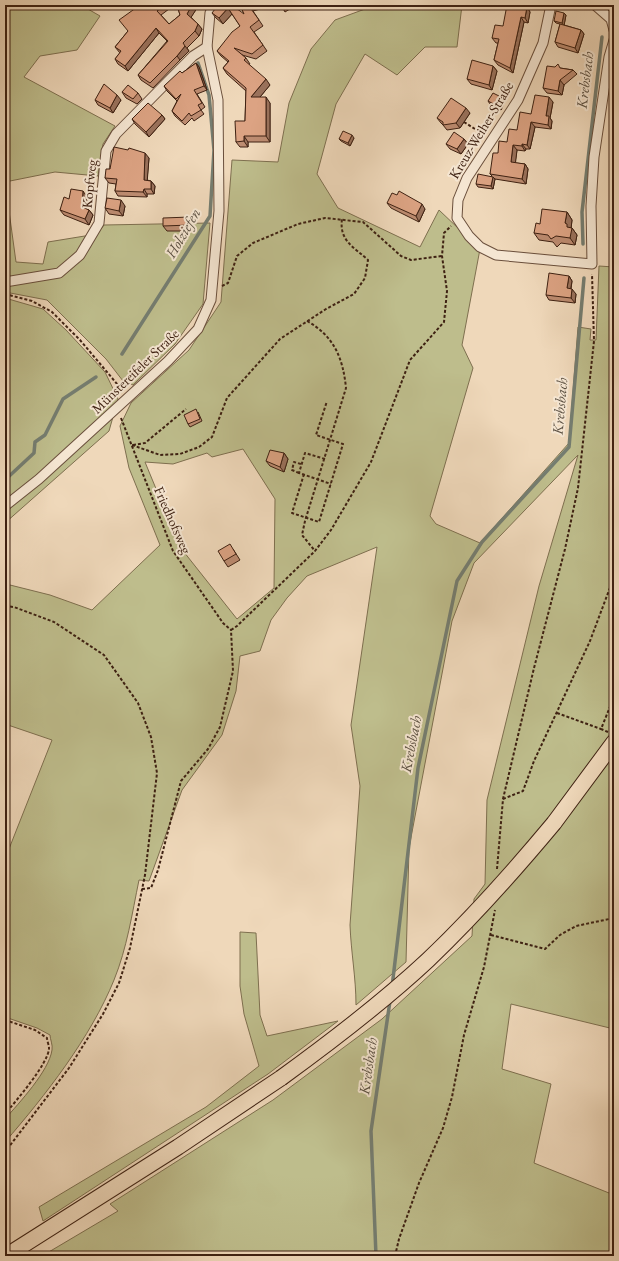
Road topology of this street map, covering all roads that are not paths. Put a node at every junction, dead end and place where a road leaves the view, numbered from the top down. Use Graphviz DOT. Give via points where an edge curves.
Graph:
graph roads {
  1 [pos="214,5"];
  2 [pos="551,5"];
  3 [pos="595,5"];
  4 [pos="614,30"];
  5 [pos="614,40"];
  6 [pos="208,47"];
  7 [pos="5,282"];
  8 [pos="5,506"];
  9 [pos="614,742"];
  10 [pos="6,1256"];
  1 -- 6 [label="street, Münstereifeler Straße" via="210,13"];
  2 -- 5 [label="street, Kreuz-Weiher-Straße" via="543,43 518,100 467,178 458,200 457,218 480,247 496,254 592,264 591,206 594,157 609,57"];
  3 -- 4 [label="street" via="611,19"];
  6 -- 7 [label="street, Kopfweg" via="193,56 116,134 106,151 99,223 80,255 59,273"];
  6 -- 8 [label="street, Münstereifeler Straße" via="218,100 219,211 213,291 198,329 128,398 39,479"];
  9 -- 10 [label="main road, bridge" via="554,823 492,896 427,960 334,1040 178,1147"];
}
